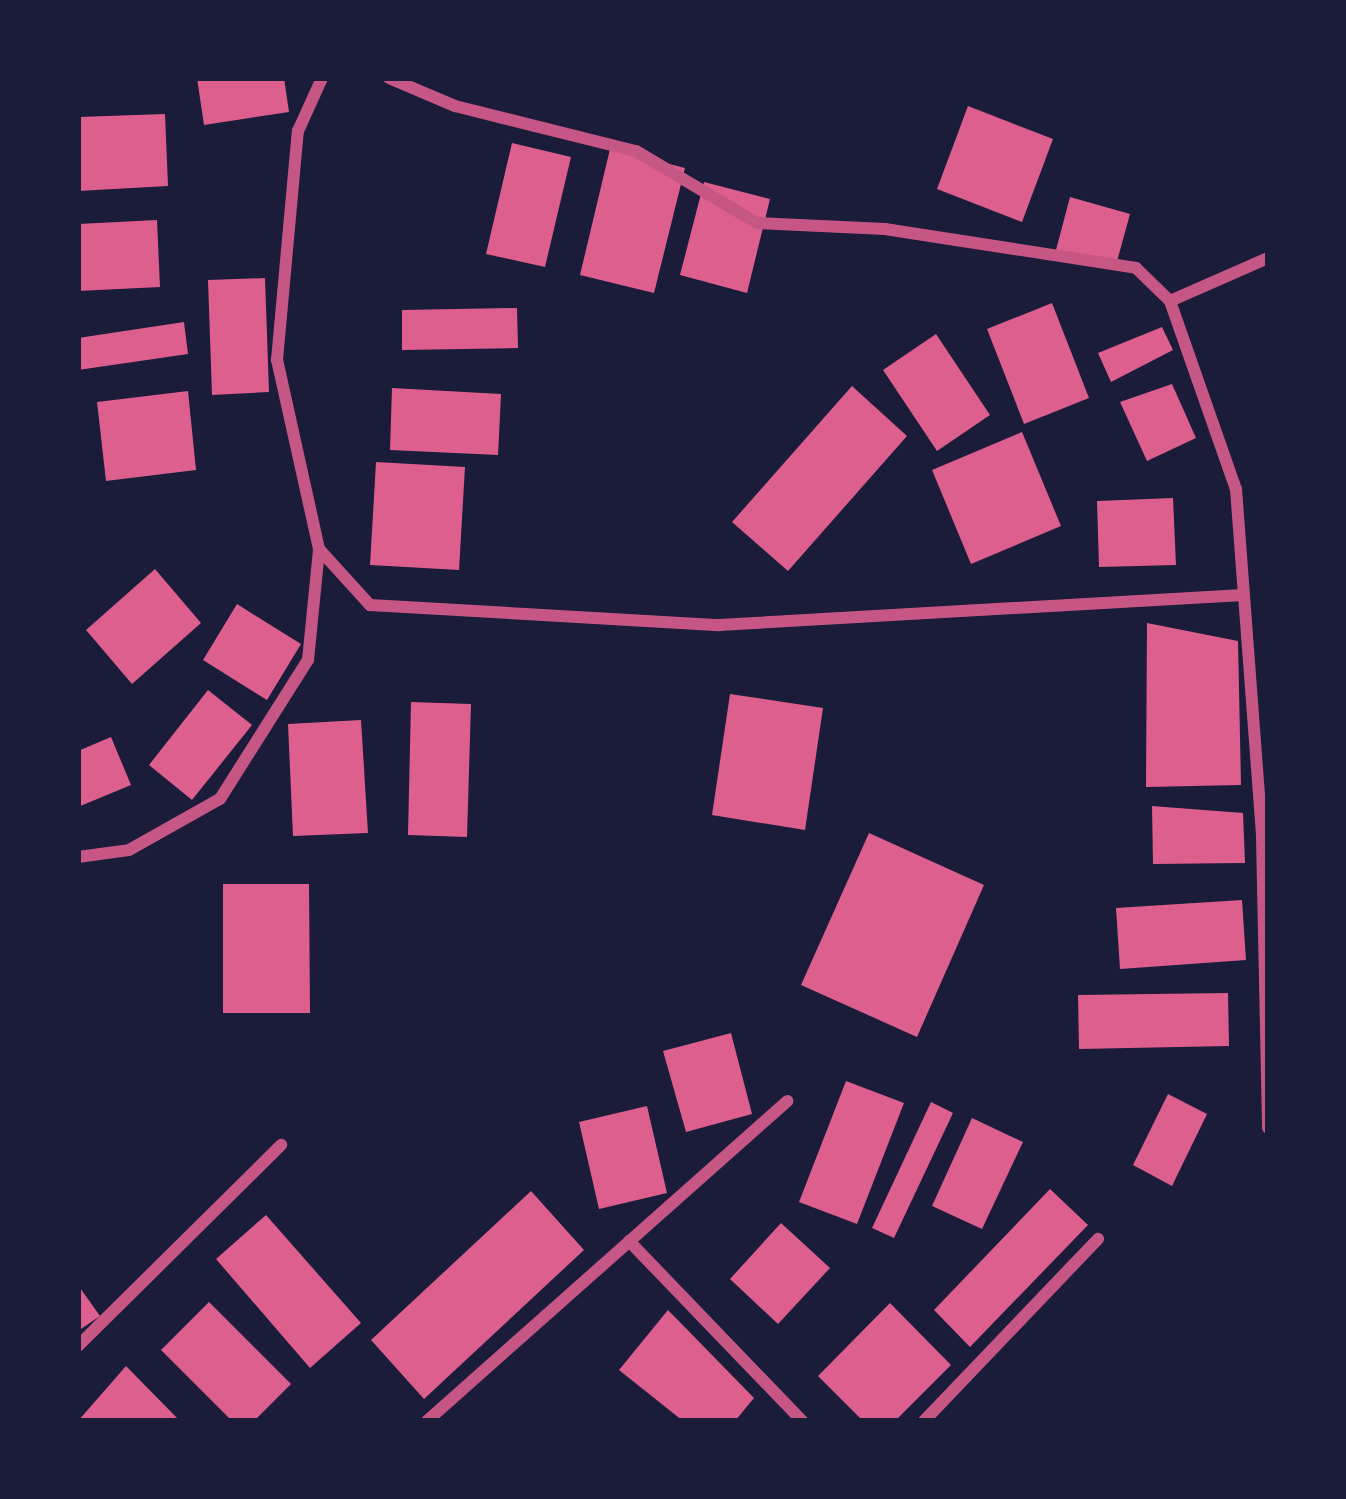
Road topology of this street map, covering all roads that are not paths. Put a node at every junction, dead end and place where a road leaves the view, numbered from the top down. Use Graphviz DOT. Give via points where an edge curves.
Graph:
graph roads {
  1 [pos="322,78"];
  2 [pos="389,78"];
  3 [pos="1268,258"];
  4 [pos="1170,301"];
  5 [pos="319,549"];
  6 [pos="1243,595"];
  7 [pos="78,857"];
  8 [pos="788,1101"];
  9 [pos="1268,1128"];
  10 [pos="280,1145"];
  11 [pos="1098,1239"];
  12 [pos="629,1241"];
  13 [pos="78,1346"];
  14 [pos="427,1421"];
  15 [pos="802,1421"];
  16 [pos="924,1421"];
  1 -- 5 [label="street" via="298,131 277,360"];
  2 -- 4 [label="street" via="454,106 636,151 757,223 885,229 1136,268"];
  3 -- 4 [label="street"];
  4 -- 6 [label="street" via="1236,489"];
  5 -- 6 [label="street" via="370,605 719,625"];
  5 -- 7 [label="street" via="308,660 220,799 128,850"];
  6 -- 9 [label="street"];
  8 -- 12 [label="street"];
  10 -- 13 [label="street"];
  11 -- 16 [label="street"];
  12 -- 14 [label="street"];
  12 -- 15 [label="street"];
}
